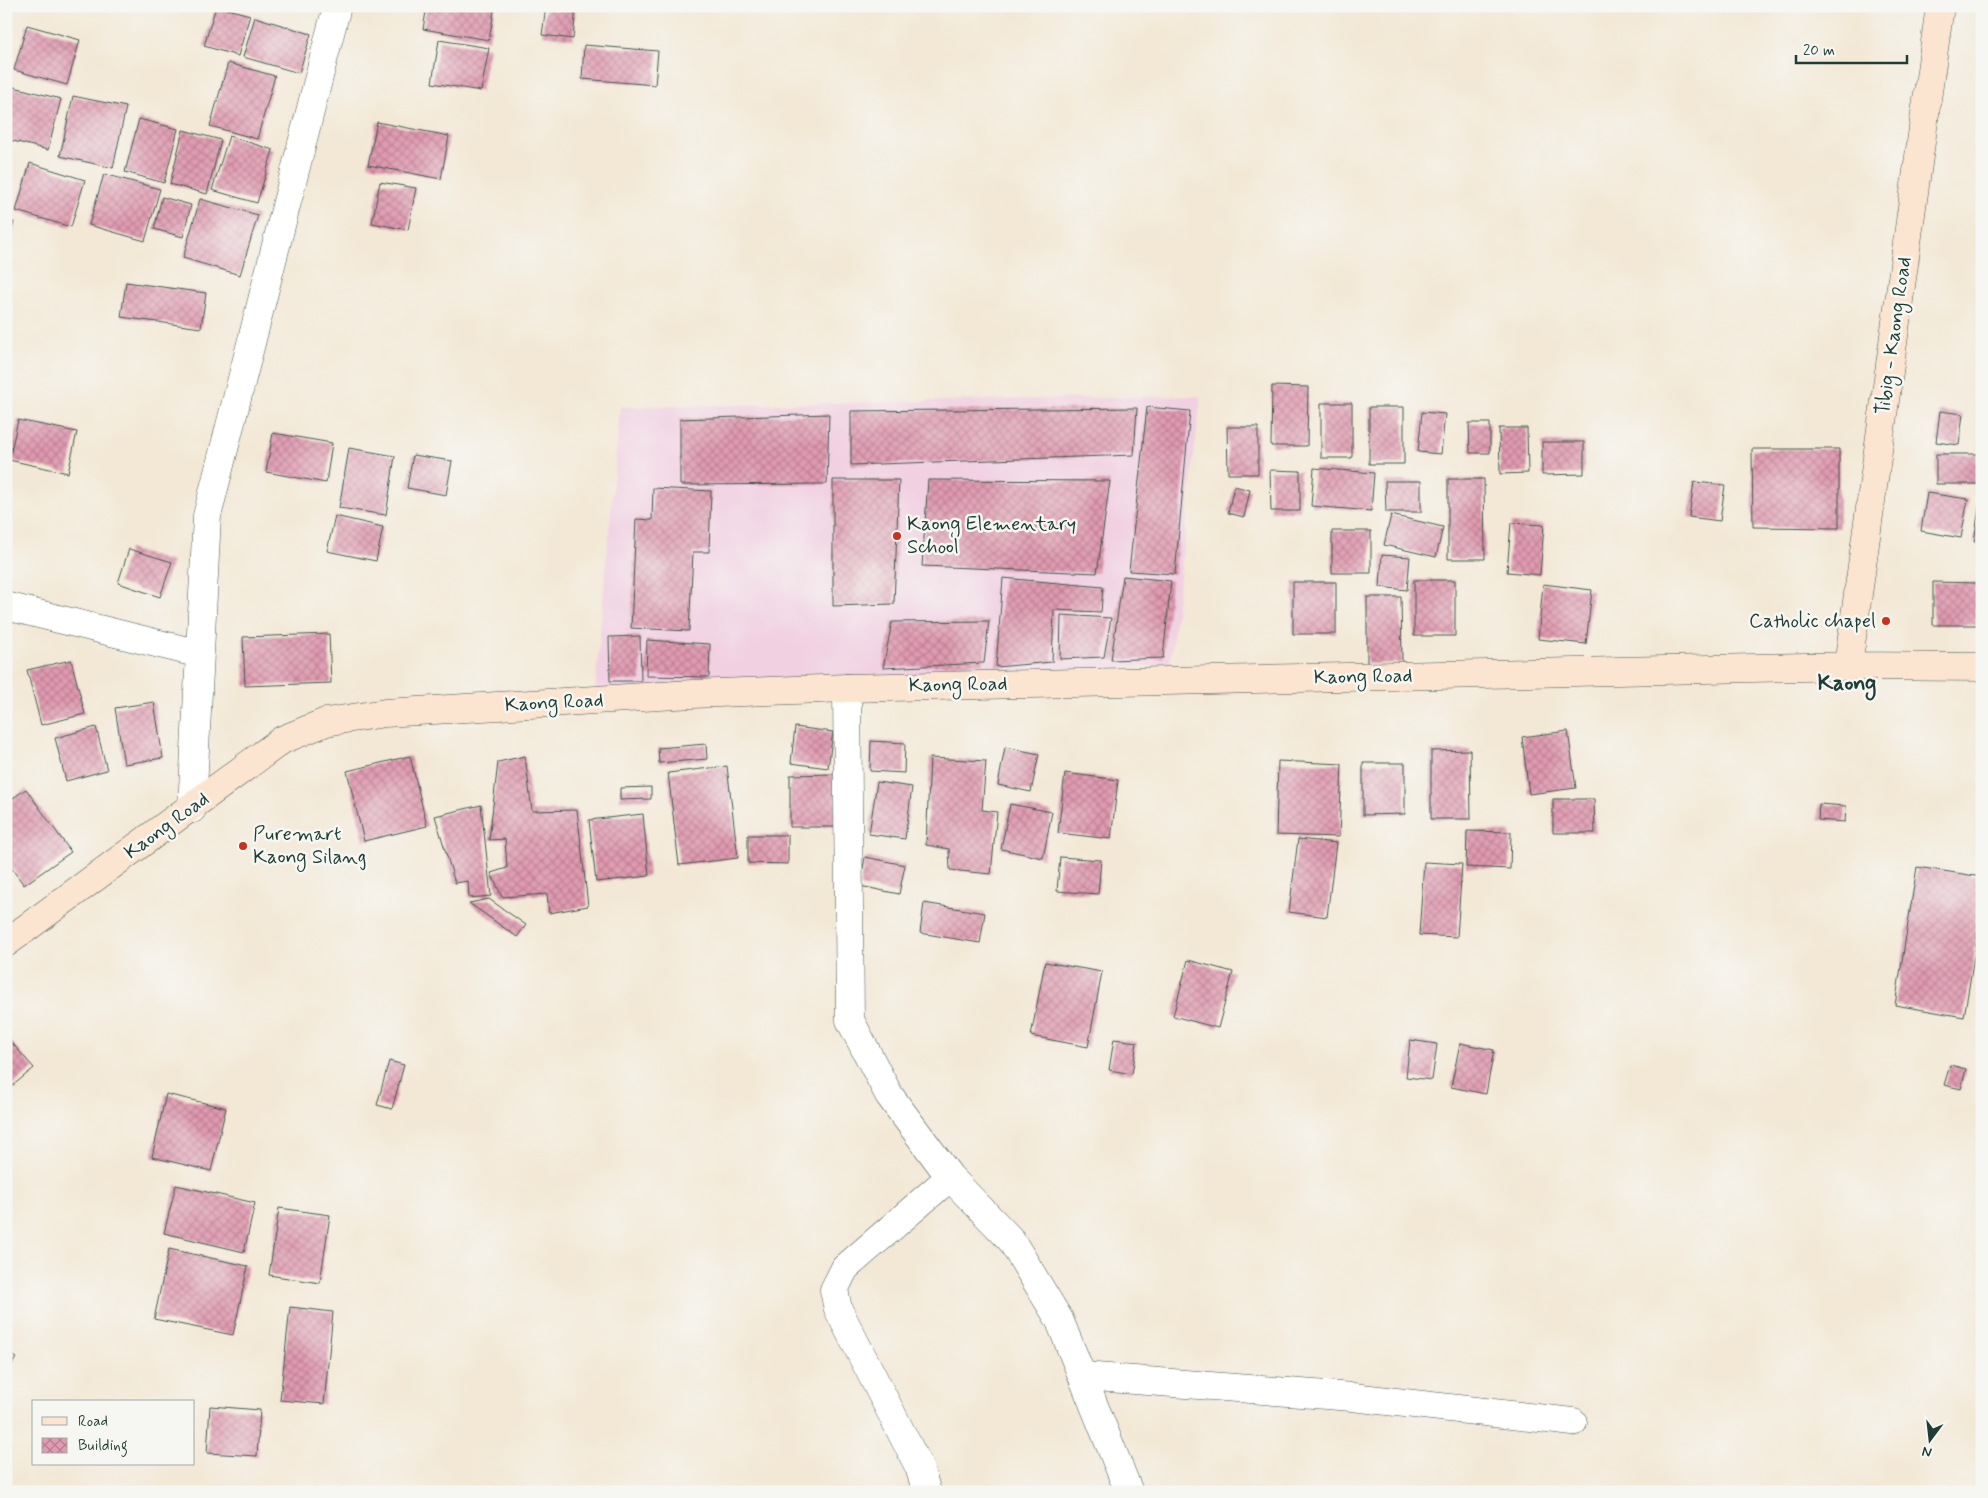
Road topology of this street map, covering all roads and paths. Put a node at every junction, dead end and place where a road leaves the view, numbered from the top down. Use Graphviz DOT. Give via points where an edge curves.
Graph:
graph roads {
  1 [pos="337,6"];
  2 [pos="1940,6"];
  3 [pos="6,606"];
  4 [pos="200,654"];
  5 [pos="1848,666"];
  6 [pos="1982,667"];
  7 [pos="847,688"];
  8 [pos="192,808"];
  9 [pos="6,944"];
  10 [pos="950,1176"];
  11 [pos="1082,1376"];
  12 [pos="1573,1422"];
  13 [pos="927,1492"];
  14 [pos="1129,1492"];
  1 -- 4 [label="street" via="207,516"];
  2 -- 5 [label="main road, Tibig - Kaong Road"];
  3 -- 4 [label="street"];
  4 -- 8 [label="street"];
  5 -- 6 [label="main road, Kaong Road"];
  5 -- 7 [label="main road, Kaong Road"];
  7 -- 8 [label="main road, Kaong Road" via="385,712 326,722 282,740"];
  7 -- 10 [label="street" via="850,1020 889,1095"];
  8 -- 9 [label="main road, Kaong Road"];
  10 -- 11 [label="street" via="1011,1240 1059,1319"];
  10 -- 13 [label="street" via="845,1268 834,1290 838,1310 919,1467"];
  11 -- 12 [label="street" via="1352,1397"];
  11 -- 14 [label="street"];
}
